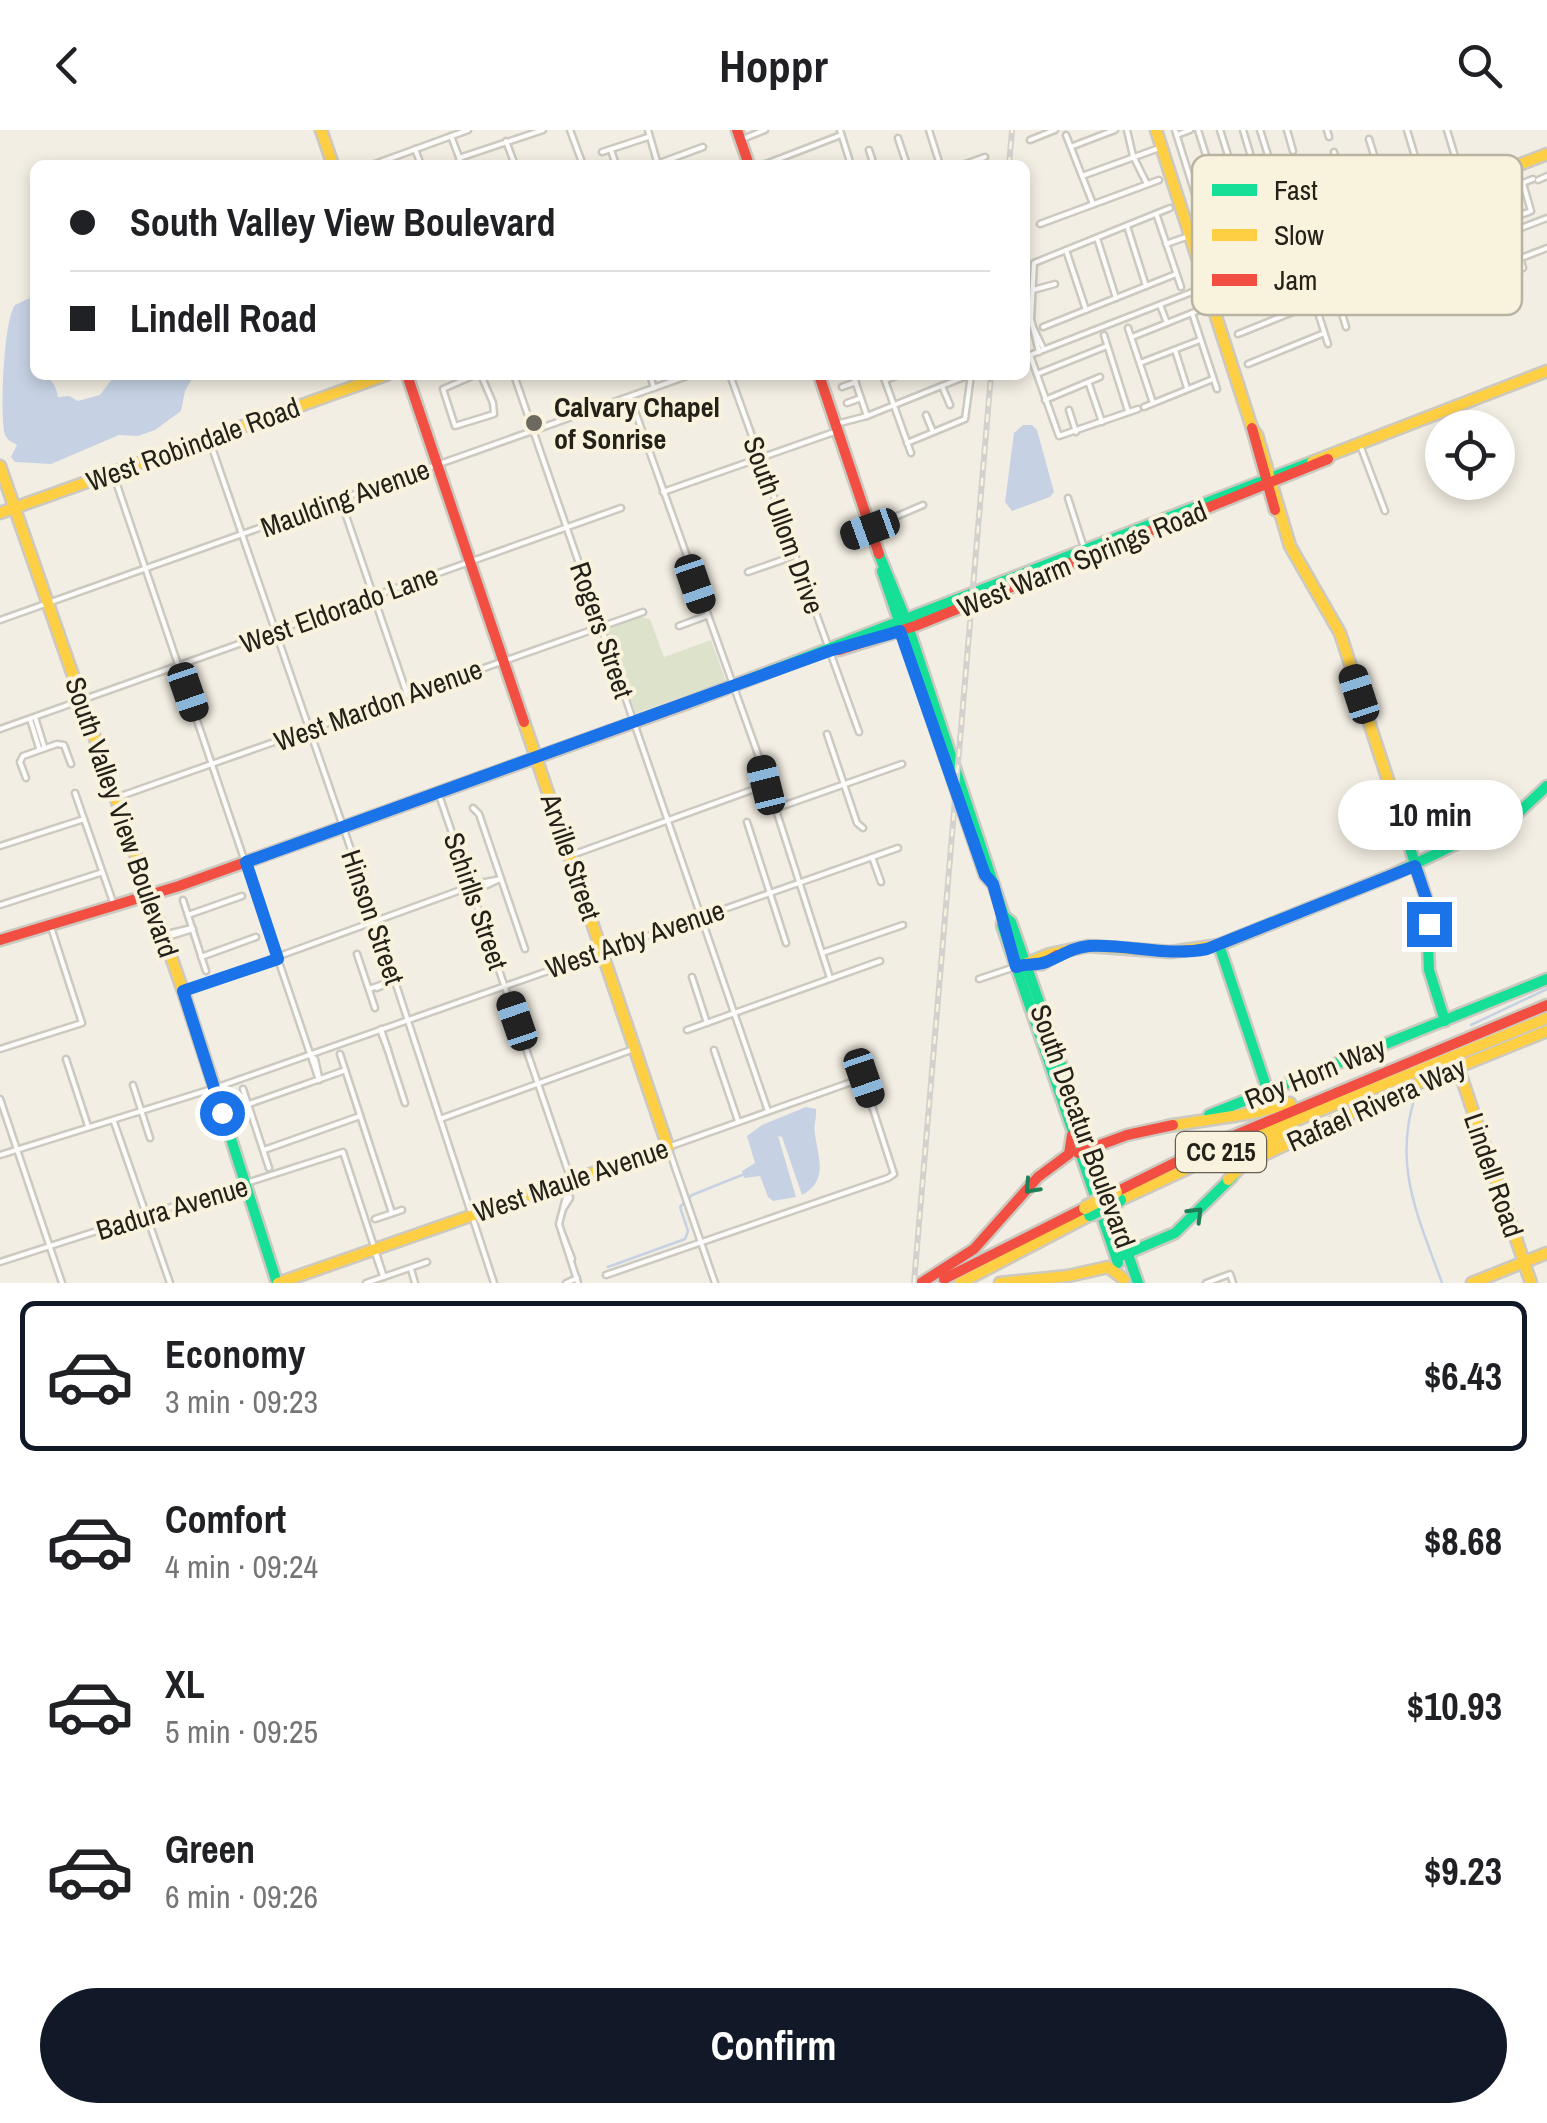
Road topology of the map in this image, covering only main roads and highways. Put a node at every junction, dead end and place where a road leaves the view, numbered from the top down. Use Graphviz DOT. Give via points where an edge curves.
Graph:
graph roads {
  1 [pos="321,130"];
  2 [pos="1156,130"];
  3 [pos="738,135"];
  4 [pos="1547,154"];
  5 [pos="331,160"];
  6 [pos="747,160"];
  7 [pos="1522,164"];
  8 [pos="1192,246"];
  9 [pos="1214,315"];
  10 [pos="1547,371"];
  11 [pos="372,380"];
  12 [pos="409,380"];
  13 [pos="821,380"];
  14 [pos="0,466"];
  15 [pos="1268,481"];
  16 [pos="15,509"];
  17 [pos="0,514"];
  18 [pos="903,625"];
  19 [pos="536,757"];
  20 [pos="1547,786"];
  21 [pos="1415,866"];
  22 [pos="149,896"];
  23 [pos="0,940"];
  24 [pos="1218,945"];
  25 [pos="1021,965"];
  26 [pos="1547,979"];
  27 [pos="1547,1005"];
  28 [pos="1547,1020"];
  29 [pos="1445,1021"];
  30 [pos="1547,1031"];
  31 [pos="1458,1068"];
  32 [pos="1374,1076"];
  33 [pos="1268,1092"];
  34 [pos="1324,1108"];
  35 [pos="1081,1118"];
  36 [pos="1168,1126"];
  37 [pos="1072,1135"];
  38 [pos="1128,1135"];
  39 [pos="668,1147"];
  40 [pos="1085,1150"];
  41 [pos="1058,1162"];
  42 [pos="1228,1180"];
  43 [pos="1118,1196"];
  44 [pos="1087,1212"];
  45 [pos="1158,1243"];
  46 [pos="1547,1253"];
  47 [pos="1123,1256"];
  48 [pos="1523,1262"];
  49 [pos="1080,1272"];
  50 [pos="929,1281"];
  51 [pos="1131,1281"];
  52 [pos="277,1283"];
  53 [pos="960,1283"];
  54 [pos="1000,1283"];
  55 [pos="1472,1283"];
  56 [pos="1531,1283"];
  1 -- 5 [label="main road"];
  2 -- 8 [label="main road"];
  3 -- 6 [label="main road"];
  4 -- 7 [label="main road"];
  9 -- 15 [label="main road"];
  10 -- 15 [label="main road, West Warm Springs Road"];
  11 -- 16 [label="main road, West Robindale Road"];
  12 -- 19 [label="main road, Arville Street"];
  13 -- 18 [label="main road, South Decatur Boulevard"];
  14 -- 16 [label="main road, South Valley View Boulevard"];
  15 -- 18 [label="main road, West Warm Springs Road"];
  15 -- 18 [label="main road, West Warm Springs Road"];
  15 -- 21 [label="main road" via="1297,559 1333,616"];
  16 -- 17 [label="main road, West Robindale Road"];
  16 -- 22 [label="main road, South Valley View Boulevard"];
  18 -- 19 [label="main road, West Warm Springs Road"];
  18 -- 25 [label="main road, South Decatur Boulevard"];
  19 -- 22 [label="main road, West Warm Springs Road"];
  19 -- 39 [label="main road, Arville Street"];
  20 -- 21 [label="main road" via="1516,816"];
  21 -- 24 [label="main road"];
  21 -- 29 [label="main road" via="1426,898 1428,970"];
  22 -- 23 [label="main road, West Warm Springs Road"];
  22 -- 52 [label="main road, South Valley View Boulevard"];
  24 -- 25 [label="main road" via="1193,952 1088,946"];
  24 -- 33 [label="main road"];
  25 -- 35 [label="main road, South Decatur Boulevard"];
  25 -- 37 [label="main road, South Decatur Boulevard"];
  26 -- 29 [label="main road, Roy Horn Way"];
  27 -- 32 [label="main road, CC 215"];
  28 -- 34 [label="main road, CC 215"];
  29 -- 33 [label="main road, Roy Horn Way"];
  30 -- 31 [label="main road, Rafael Rivera Way"];
  31 -- 42 [label="main road, Rafael Rivera Way" via="1263,1154"];
  31 -- 48 [label="main road, Lindell Road"];
  32 -- 36 [label="main road" via="1259,1112"];
  32 -- 43 [label="main road, CC 215" via="1209,1146"];
  33 -- 36 [label="main road, Roy Horn Way"];
  34 -- 42 [label="main road" via="1252,1154"];
  34 -- 43 [label="main road, CC 215"];
  35 -- 38 [label="main road" via="1098,1140"];
  35 -- 40 [label="main road, South Decatur Boulevard"];
  36 -- 38 [label="main road, Roy Horn Way"];
  37 -- 40 [label="main road, South Decatur Boulevard"];
  37 -- 41 [label="main road" via="1070,1152"];
  38 -- 40 [label="main road, Roy Horn Way"];
  39 -- 52 [label="main road, West Maule Avenue"];
  40 -- 41 [label="main road, Roy Horn Way"];
  40 -- 47 [label="main road, South Decatur Boulevard"];
  41 -- 50 [label="main road, one-way" via="982,1242"];
  45 -- 42 [label="main road, Rafael Rivera Way, one-way" via="1188,1223"];
  43 -- 44 [label="main road, CC 215, bridge"];
  44 -- 50 [label="main road, CC 215"];
  44 -- 53 [label="main road, CC 215"];
  45 -- 47 [label="main road, Rafael Rivera Way"];
  45 -- 51 [label="main road" via="1138,1258"];
  46 -- 48 [label="main road"];
  47 -- 49 [label="main road, Rafael Rivera Way"];
  47 -- 51 [label="main road, South Decatur Boulevard"];
  48 -- 55 [label="main road"];
  48 -- 56 [label="main road, Lindell Road"];
  49 -- 51 [label="main road" via="1110,1267"];
  49 -- 54 [label="main road"];
}
